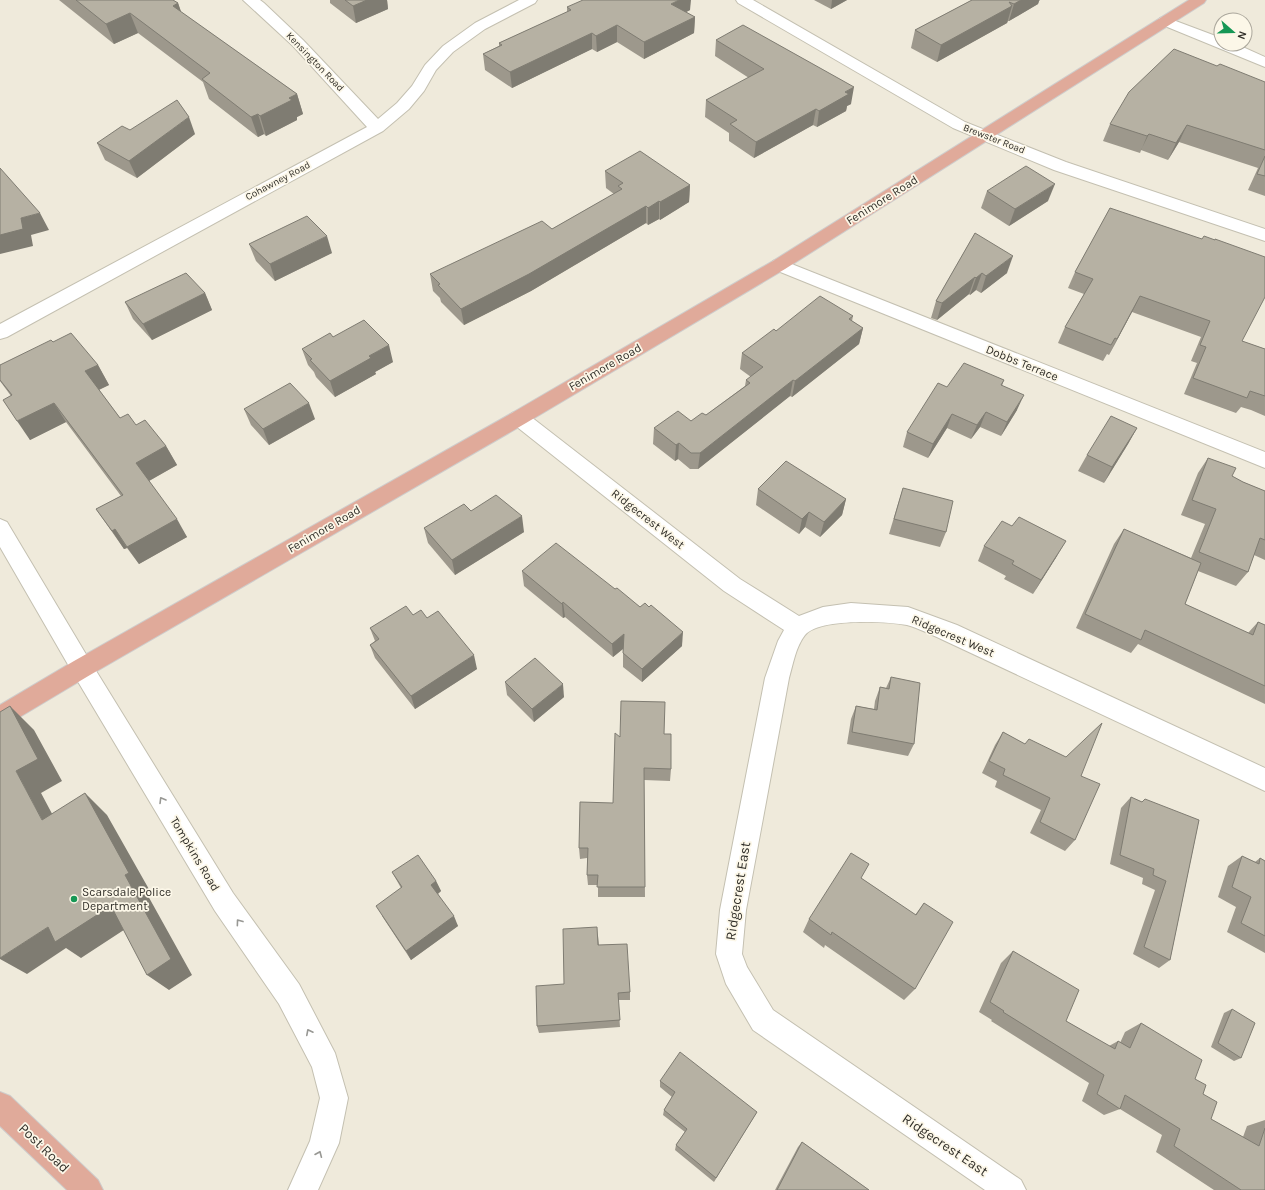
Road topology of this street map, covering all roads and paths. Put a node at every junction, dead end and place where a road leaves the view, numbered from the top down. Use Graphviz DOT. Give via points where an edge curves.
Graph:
graph roads {
  1 [pos="250,0"];
  2 [pos="530,0"];
  3 [pos="744,0"];
  4 [pos="1199,0"];
  5 [pos="1165,21"];
  6 [pos="1213,40"];
  7 [pos="1241,52"];
  8 [pos="1265,62"];
  9 [pos="377,128"];
  10 [pos="985,135"];
  11 [pos="1265,235"];
  12 [pos="779,265"];
  13 [pos="0,332"];
  14 [pos="519,418"];
  15 [pos="1265,460"];
  16 [pos="0,528"];
  17 [pos="798,627"];
  18 [pos="82,668"];
  19 [pos="0,717"];
  20 [pos="1265,780"];
  21 [pos="0,1106"];
  22 [pos="88,1190"];
  23 [pos="303,1190"];
  24 [pos="1011,1190"];
  1 -- 9 [label="street, Kensington Road" via="298,43"];
  2 -- 9 [label="street, Cohawney Road" via="480,26 456,42 430,68 419,88 403,106"];
  3 -- 10 [label="street, Brewster Road" via="958,125"];
  4 -- 5 [label="main road, Fenimore Road"];
  5 -- 6 [label="street"];
  5 -- 10 [label="main road, Fenimore Road"];
  7 -- 8 [label="street"];
  9 -- 13 [label="street, Cohawney Road"];
  10 -- 11 [label="street, Brewster Road" via="1060,166"];
  10 -- 12 [label="main road, Fenimore Road"];
  12 -- 14 [label="main road, Fenimore Road"];
  12 -- 15 [label="street, Dobbs Terrace"];
  14 -- 17 [label="street, Ridgecrest West" via="732,585"];
  14 -- 18 [label="main road, Fenimore Road"];
  16 -- 18 [label="street, Tompkins Road"];
  17 -- 20 [label="street, Ridgecrest West" via="823,616 851,612 908,616 949,632"];
  17 -- 24 [label="street, Ridgecrest East" via="789,641 777,678 733,910 729,954 736,974 763,1020"];
  18 -- 19 [label="main road, Fenimore Road"];
  23 -- 18 [label="street, Tompkins Road, one-way" via="324,1143 334,1098 324,1063 289,994 224,902"];
  21 -- 22 [label="main road, Post Road"];
}
